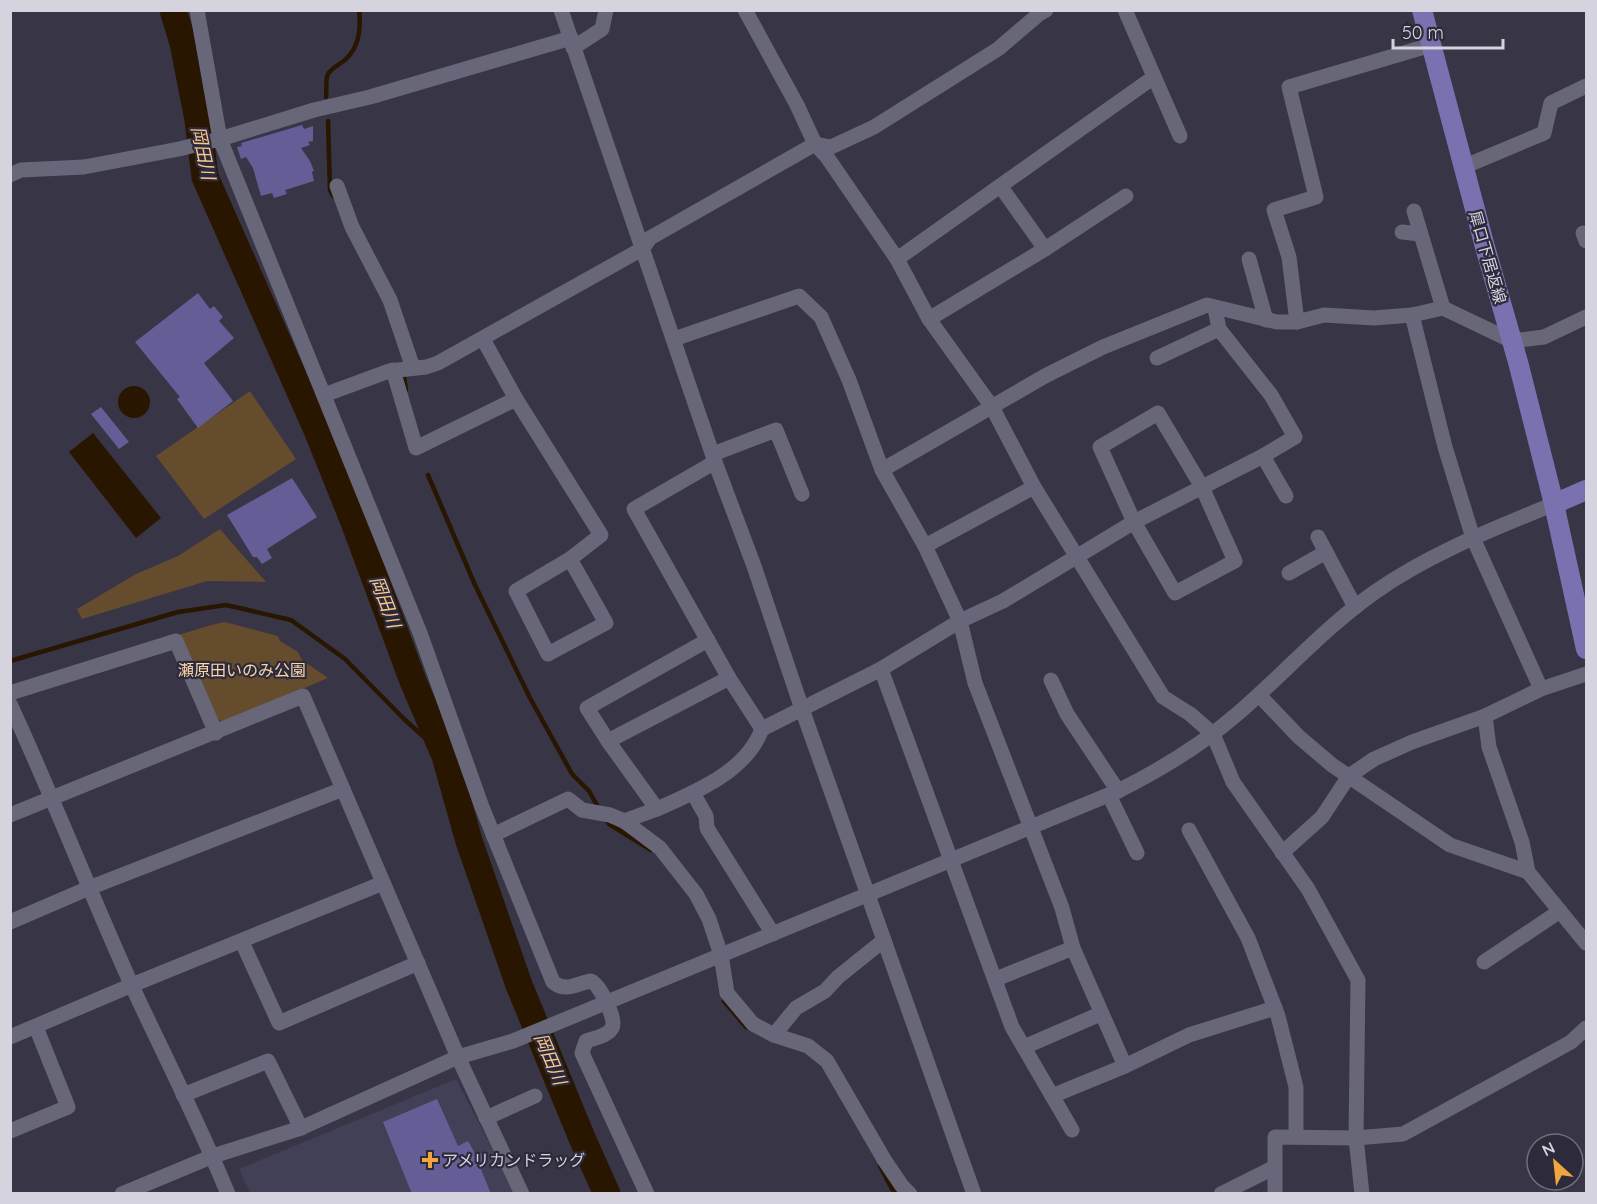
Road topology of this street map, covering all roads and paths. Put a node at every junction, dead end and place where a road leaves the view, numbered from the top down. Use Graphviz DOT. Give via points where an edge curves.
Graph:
graph roads {
  1 [pos="197,10"];
  2 [pos="561,10"];
  3 [pos="606,10"];
  4 [pos="745,10"];
  5 [pos="1046,10"];
  6 [pos="1125,10"];
  7 [pos="1422,10"];
  8 [pos="572,43"];
  9 [pos="1431,45"];
  10 [pos="1154,77"];
  11 [pos="1587,86"];
  12 [pos="1180,136"];
  13 [pos="217,140"];
  14 [pos="815,144"];
  15 [pos="1463,167"];
  16 [pos="14,169"];
  17 [pos="337,186"];
  18 [pos="1001,187"];
  19 [pos="1126,196"];
  20 [pos="1413,212"];
  21 [pos="1402,232"];
  22 [pos="1420,234"];
  23 [pos="642,249"];
  24 [pos="1045,249"];
  25 [pos="897,259"];
  26 [pos="1249,259"];
  27 [pos="1215,308"];
  28 [pos="1443,308"];
  29 [pos="1412,315"];
  30 [pos="1587,317"];
  31 [pos="929,319"];
  32 [pos="1266,320"];
  33 [pos="1297,322"];
  34 [pos="1219,329"];
  35 [pos="483,339"];
  36 [pos="674,339"];
  37 [pos="1512,341"];
  38 [pos="1157,358"];
  39 [pos="413,368"];
  40 [pos="393,370"];
  41 [pos="324,395"];
  42 [pos="516,399"];
  43 [pos="992,407"];
  44 [pos="1263,456"];
  45 [pos="714,458"];
  46 [pos="882,470"];
  47 [pos="1034,487"];
  48 [pos="1202,487"];
  49 [pos="1587,490"];
  50 [pos="802,494"];
  51 [pos="1286,496"];
  52 [pos="1554,504"];
  53 [pos="1134,522"];
  54 [pos="1318,537"];
  55 [pos="1473,538"];
  56 [pos="925,546"];
  57 [pos="1326,552"];
  58 [pos="1076,557"];
  59 [pos="570,559"];
  60 [pos="1289,573"];
  61 [pos="1355,607"];
  62 [pos="960,621"];
  63 [pos="708,640"];
  64 [pos="1587,649"];
  65 [pos="881,669"];
  66 [pos="1587,674"];
  67 [pos="729,678"];
  68 [pos="1051,680"];
  69 [pos="1541,689"];
  70 [pos="10,693"];
  71 [pos="1259,695"];
  72 [pos="10,704"];
  73 [pos="802,709"];
  74 [pos="1485,716"];
  75 [pos="762,729"];
  76 [pos="216,733"];
  77 [pos="1213,734"];
  78 [pos="608,741"];
  79 [pos="1348,776"];
  80 [pos="343,789"];
  81 [pos="693,792"];
  82 [pos="1113,793"];
  83 [pos="52,797"];
  84 [pos="657,809"];
  85 [pos="10,815"];
  86 [pos="624,821"];
  87 [pos="1030,828"];
  88 [pos="1190,830"];
  89 [pos="492,835"];
  90 [pos="1137,853"];
  91 [pos="1282,853"];
  92 [pos="951,860"];
  93 [pos="1528,872"];
  94 [pos="383,883"];
  95 [pos="89,888"];
  96 [pos="868,894"];
  97 [pos="1560,911"];
  98 [pos="10,922"];
  99 [pos="772,934"];
  100 [pos="884,940"];
  101 [pos="242,942"];
  102 [pos="1587,943"];
  103 [pos="1073,948"];
  104 [pos="721,955"];
  105 [pos="1484,962"];
  106 [pos="417,963"];
  107 [pos="996,980"];
  108 [pos="132,985"];
  109 [pos="606,1003"];
  110 [pos="1275,1008"];
  111 [pos="1100,1014"];
  112 [pos="36,1027"];
  113 [pos="1587,1028"];
  114 [pos="774,1035"];
  115 [pos="10,1037"];
  116 [pos="1024,1047"];
  117 [pos="458,1057"];
  118 [pos="1125,1066"];
  119 [pos="183,1095"];
  120 [pos="535,1096"];
  121 [pos="1052,1096"];
  122 [pos="486,1118"];
  123 [pos="301,1128"];
  124 [pos="1072,1130"];
  125 [pos="10,1131"];
  126 [pos="1296,1137"];
  127 [pos="1356,1138"];
  128 [pos="213,1156"];
  129 [pos="1275,1167"];
  130 [pos="522,1193"];
  131 [pos="122,1194"];
  132 [pos="228,1194"];
  133 [pos="647,1194"];
  134 [pos="910,1194"];
  135 [pos="974,1194"];
  136 [pos="1221,1194"];
  137 [pos="1275,1194"];
  138 [pos="1362,1194"];
  1 -- 13 [label="street"];
  2 -- 8 [label="street"];
  3 -- 8 [label="street" via="602,29"];
  4 -- 14 [label="street"];
  5 -- 14 [label="street" via="998,50 874,127 831,147"];
  6 -- 10 [label="street"];
  7 -- 9 [label="main road, 犀口下居返線"];
  8 -- 13 [label="street" via="314,110"];
  8 -- 23 [label="street"];
  9 -- 15 [label="main road, 犀口下居返線"];
  9 -- 33 [label="street" via="1289,87 1316,196 1274,210 1289,257"];
  10 -- 12 [label="street"];
  10 -- 18 [label="street"];
  11 -- 15 [label="street" via="1551,103 1544,133"];
  13 -- 16 [label="street" via="84,167"];
  13 -- 41 [label="street"];
  14 -- 23 [label="street" via="650,238"];
  14 -- 25 [label="street"];
  15 -- 37 [label="main road, 犀口下居返線"];
  17 -- 39 [label="street" via="352,227 390,300"];
  18 -- 24 [label="street"];
  18 -- 25 [label="street"];
  19 -- 24 [label="street"];
  20 -- 22 [label="street"];
  21 -- 22 [label="street"];
  22 -- 28 [label="street"];
  23 -- 35 [label="street"];
  23 -- 36 [label="street"];
  24 -- 31 [label="street"];
  25 -- 31 [label="street"];
  26 -- 32 [label="street"];
  27 -- 32 [label="street"];
  27 -- 34 [label="street"];
  27 -- 43 [label="street" via="1207,304 1102,347"];
  28 -- 29 [label="street"];
  28 -- 37 [label="street"];
  29 -- 33 [label="street" via="1324,315"];
  29 -- 55 [label="street"];
  30 -- 37 [label="street" via="1544,337"];
  31 -- 43 [label="street"];
  32 -- 33 [label="street"];
  34 -- 38 [label="street"];
  34 -- 44 [label="street" via="1271,395 1295,437"];
  35 -- 39 [label="street" via="438,363"];
  35 -- 42 [label="street"];
  36 -- 45 [label="street"];
  36 -- 46 [label="street" via="799,296 821,317"];
  37 -- 52 [label="main road, 犀口下居返線"];
  39 -- 40 [label="street"];
  40 -- 41 [label="street"];
  40 -- 42 [label="street" via="416,448"];
  41 -- 89 [label="street" via="420,633"];
  42 -- 59 [label="street" via="601,535"];
  43 -- 46 [label="street"];
  43 -- 47 [label="street"];
  44 -- 48 [label="street"];
  44 -- 51 [label="street"];
  45 -- 50 [label="street" via="776,430"];
  45 -- 63 [label="street" via="633,509"];
  45 -- 73 [label="street"];
  46 -- 56 [label="street"];
  47 -- 56 [label="street"];
  47 -- 58 [label="street"];
  48 -- 53 [label="street"];
  48 -- 53 [label="street" via="1235,561 1175,593"];
  48 -- 53 [label="street" via="1158,413 1100,447"];
  49 -- 52 [label="main road"];
  52 -- 55 [label="street"];
  52 -- 64 [label="main road, 犀口下居返線"];
  53 -- 58 [label="street"];
  54 -- 57 [label="street"];
  55 -- 61 [label="street" via="1396,578"];
  55 -- 69 [label="street"];
  56 -- 62 [label="street"];
  57 -- 60 [label="street"];
  57 -- 61 [label="street"];
  58 -- 62 [label="street" via="1003,601"];
  58 -- 77 [label="street" via="1163,697"];
  59 -- 59 [label="street" via="516,591 548,654 606,623"];
  61 -- 71 [label="street"];
  62 -- 65 [label="street"];
  62 -- 87 [label="street" via="975,684"];
  63 -- 67 [label="street"];
  63 -- 78 [label="street" via="587,708"];
  65 -- 73 [label="street"];
  65 -- 92 [label="street"];
  66 -- 69 [label="street"];
  67 -- 75 [label="street"];
  67 -- 78 [label="street"];
  68 -- 82 [label="street"];
  69 -- 74 [label="street"];
  70 -- 76 [label="street" via="176,641"];
  71 -- 77 [label="street"];
  71 -- 79 [label="street" via="1299,737"];
  72 -- 83 [label="street"];
  73 -- 75 [label="street"];
  73 -- 96 [label="street"];
  74 -- 79 [label="street" via="1412,742"];
  74 -- 93 [label="street" via="1489,747 1522,842"];
  75 -- 81 [label="street" via="747,754 727,772"];
  76 -- 80 [label="street" via="303,696"];
  76 -- 83 [label="street"];
  77 -- 82 [label="street"];
  77 -- 91 [label="street" via="1233,782"];
  78 -- 84 [label="street"];
  79 -- 91 [label="street" via="1322,817"];
  79 -- 93 [label="street" via="1450,845"];
  80 -- 94 [label="street"];
  80 -- 95 [label="street"];
  81 -- 84 [label="street"];
  81 -- 99 [label="street" via="706,816 707,828"];
  82 -- 87 [label="street"];
  82 -- 90 [label="street"];
  83 -- 85 [label="street"];
  83 -- 95 [label="street"];
  84 -- 86 [label="street"];
  86 -- 89 [label="street" via="610,814 582,810 568,799"];
  86 -- 104 [label="street" via="660,848 696,894"];
  87 -- 92 [label="street"];
  87 -- 103 [label="street" via="1062,908"];
  88 -- 110 [label="street" via="1248,938"];
  89 -- 109 [label="street" via="553,982 566,989 591,981 600,987"];
  91 -- 127 [label="street" via="1308,889 1358,980"];
  92 -- 96 [label="street"];
  92 -- 107 [label="street"];
  93 -- 97 [label="street"];
  94 -- 101 [label="street"];
  94 -- 106 [label="street"];
  95 -- 98 [label="street"];
  95 -- 108 [label="street"];
  96 -- 99 [label="street"];
  96 -- 100 [label="street"];
  97 -- 102 [label="street"];
  97 -- 105 [label="street"];
  99 -- 104 [label="street"];
  100 -- 114 [label="street" via="825,991 796,1008"];
  100 -- 135 [label="street"];
  101 -- 106 [label="street" via="279,1023"];
  101 -- 108 [label="street"];
  103 -- 107 [label="street"];
  103 -- 111 [label="street"];
  104 -- 109 [label="street"];
  104 -- 114 [label="street" via="727,993 753,1024"];
  106 -- 117 [label="street"];
  107 -- 116 [label="street" via="1012,1027"];
  108 -- 112 [label="street"];
  108 -- 119 [label="street"];
  109 -- 117 [label="street" via="513,1041"];
  109 -- 133 [label="street" via="612,1029 586,1041 582,1053"];
  110 -- 118 [label="street" via="1189,1035"];
  110 -- 126 [label="street" via="1296,1087"];
  111 -- 116 [label="street"];
  111 -- 118 [label="street"];
  112 -- 115 [label="street"];
  112 -- 125 [label="street" via="69,1107"];
  113 -- 127 [label="street" via="1571,1042 1403,1134"];
  114 -- 134 [label="street" via="808,1046 827,1061 885,1161"];
  116 -- 121 [label="street"];
  117 -- 122 [label="street"];
  117 -- 123 [label="street"];
  118 -- 121 [label="street"];
  119 -- 123 [label="street" via="268,1061"];
  119 -- 128 [label="street"];
  120 -- 122 [label="street"];
  121 -- 124 [label="street"];
  122 -- 130 [label="street"];
  123 -- 128 [label="street"];
  126 -- 127 [label="street"];
  126 -- 129 [label="street" via="1275,1137"];
  127 -- 138 [label="street"];
  128 -- 131 [label="street"];
  128 -- 132 [label="street"];
  129 -- 136 [label="street"];
  129 -- 137 [label="street"];
}
